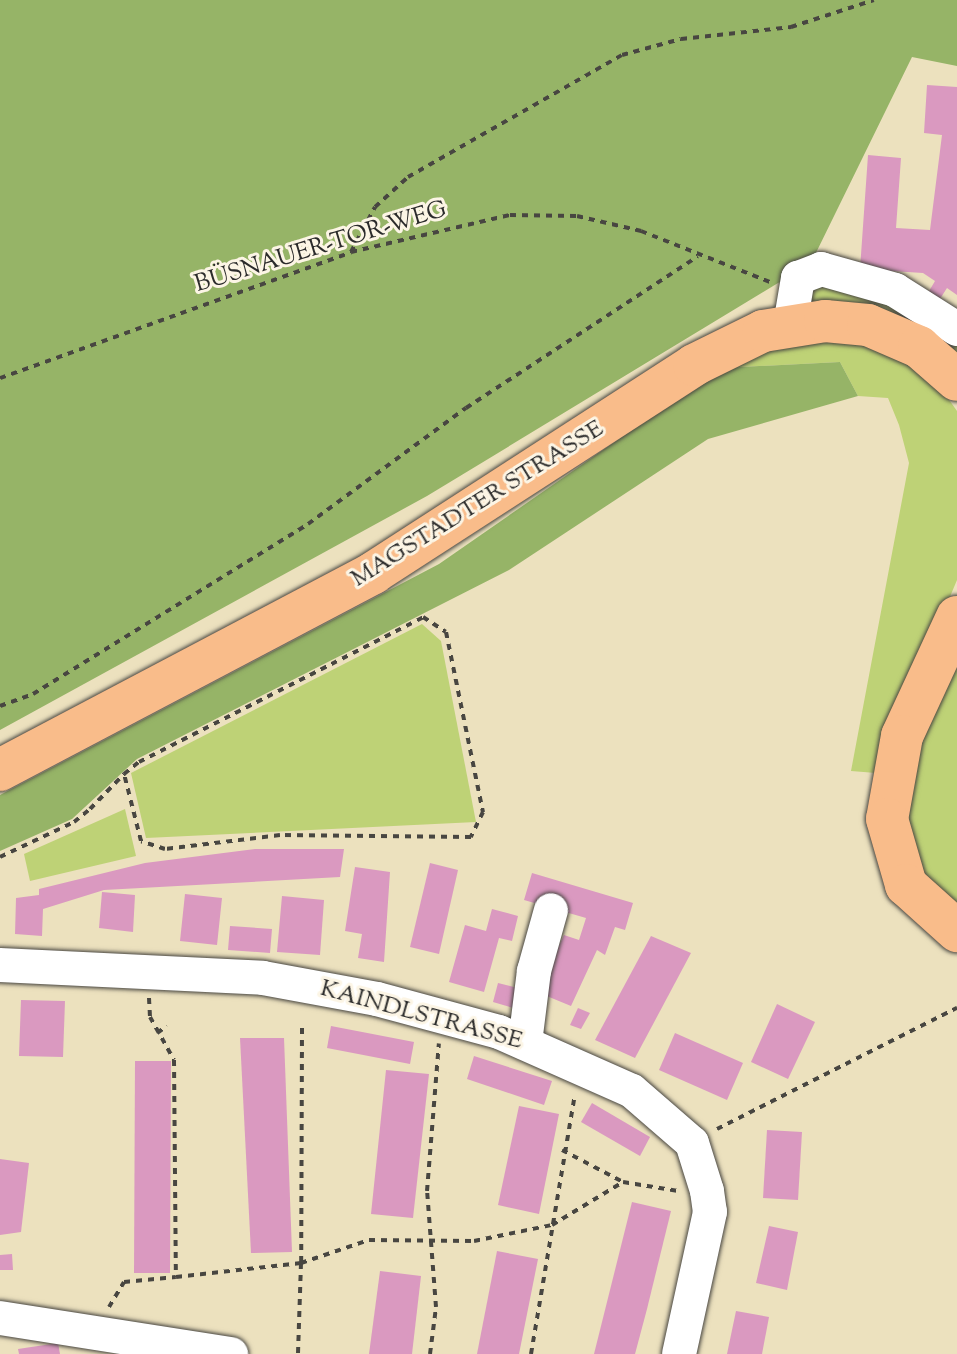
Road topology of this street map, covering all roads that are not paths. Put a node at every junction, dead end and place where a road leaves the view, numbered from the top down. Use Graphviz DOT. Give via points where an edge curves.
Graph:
graph roads {
  1 [pos="791,311"];
  2 [pos="957,329"];
  3 [pos="957,380"];
  4 [pos="957,617"];
  5 [pos="0,770"];
  6 [pos="551,910"];
  7 [pos="957,931"];
  8 [pos="0,965"];
  9 [pos="525,1043"];
  10 [pos="0,1318"];
  11 [pos="231,1354"];
  12 [pos="679,1354"];
  1 -- 2 [label="street" via="798,278 821,269 895,290"];
  1 -- 3 [label="main road, MAGSTADTER STRASSE" via="884,329 919,347"];
  1 -- 5 [label="main road, MAGSTADTER STRASSE" via="706,358 426,542"];
  4 -- 7 [label="main road" via="902,736 887,819 906,885"];
  6 -- 9 [label="street" via="534,971"];
  8 -- 9 [label="street, KAINDLSTRASSE" via="147,967 263,978 440,1016"];
  9 -- 12 [label="street, KAINDLSTRASSE" via="632,1091 692,1143 710,1212"];
  10 -- 11 [label="street"];
}
